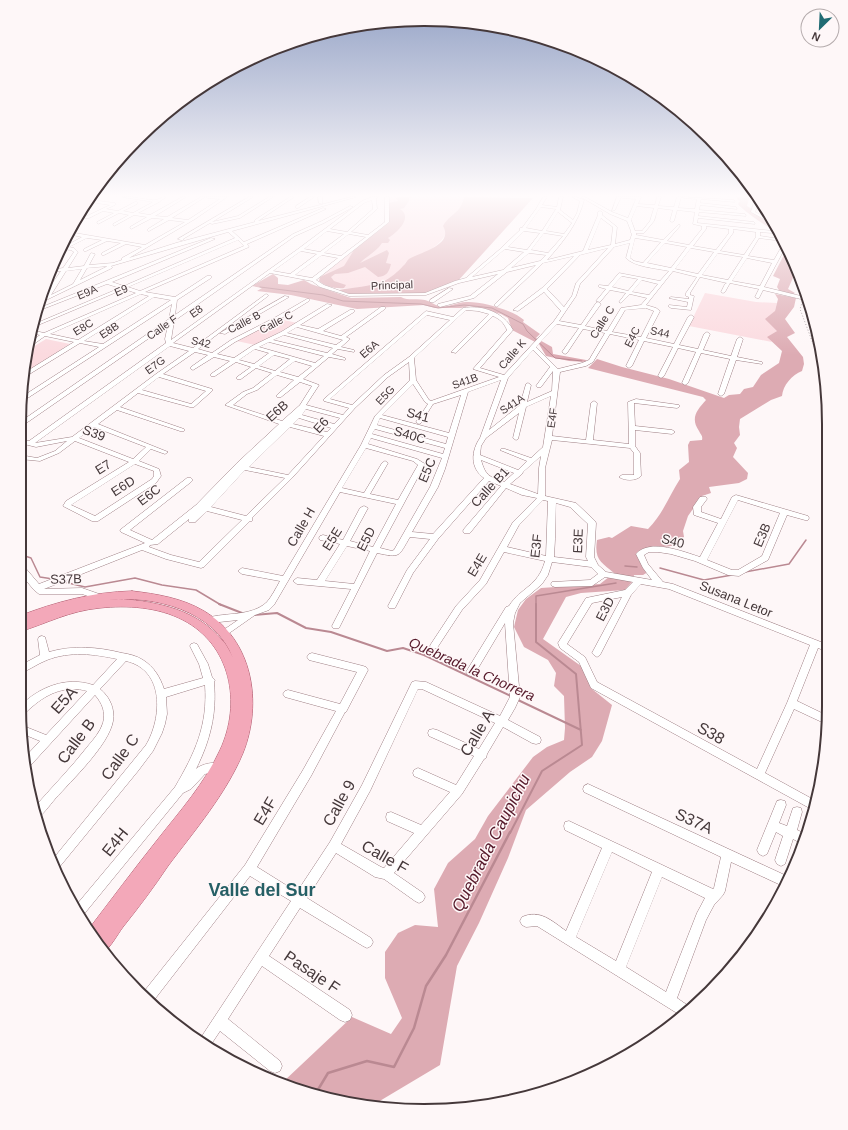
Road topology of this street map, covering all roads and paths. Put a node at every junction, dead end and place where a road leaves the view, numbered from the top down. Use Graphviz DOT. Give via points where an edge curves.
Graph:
graph roads {
  1 [pos="74,250"];
  2 [pos="115,250"];
  3 [pos="138,250"];
  4 [pos="156,250"];
  5 [pos="187,250"];
  6 [pos="198,250"];
  7 [pos="211,250"];
  8 [pos="237,250"];
  9 [pos="273,250"];
  10 [pos="300,250"];
  11 [pos="325,250"];
  12 [pos="351,250"];
  13 [pos="503,250"];
  14 [pos="518,250"];
  15 [pos="553,250"];
  16 [pos="592,250"];
  17 [pos="609,250"];
  18 [pos="626,250"];
  19 [pos="630,250"];
  20 [pos="656,250"];
  21 [pos="687,250"];
  22 [pos="707,250"];
  23 [pos="750,250"];
  24 [pos="781,250"];
  25 [pos="527,251"];
  26 [pos="206,252"];
  27 [pos="582,252"];
  28 [pos="718,252"];
  29 [pos="321,253"];
  30 [pos="93,254"];
  31 [pos="550,254"];
  32 [pos="222,257"];
  33 [pos="341,257"];
  34 [pos="745,257"];
  35 [pos="543,261"];
  36 [pos="775,262"];
  37 [pos="114,264"];
  38 [pos="643,265"];
  39 [pos="84,268"];
  40 [pos="101,268"];
  41 [pos="64,270"];
  42 [pos="506,270"];
  43 [pos="57,271"];
  44 [pos="671,271"];
  45 [pos="270,272"];
  46 [pos="615,273"];
  47 [pos="621,274"];
  48 [pos="291,276"];
  49 [pos="209,277"];
  50 [pos="699,277"];
  51 [pos="641,278"];
  52 [pos="313,280"];
  53 [pos="465,280"];
  54 [pos="107,282"];
  55 [pos="662,283"];
  56 [pos="728,283"];
  57 [pos="72,286"];
  58 [pos="601,286"];
  59 [pos="123,287"];
  60 [pos="609,288"];
  61 [pos="544,289"];
  62 [pos="761,289"];
  63 [pos="48,292"];
  64 [pos="83,292"];
  65 [pos="628,292"];
  66 [pos="723,292"];
  67 [pos="141,293"];
  68 [pos="154,294"];
  69 [pos="266,294"];
  70 [pos="286,297"];
  71 [pos="650,297"];
  72 [pos="757,297"];
  73 [pos="46,298"];
  74 [pos="671,298"];
  75 [pos="802,298"];
  76 [pos="175,299"];
  77 [pos="308,300"];
  78 [pos="691,301"];
  79 [pos="432,302"];
  80 [pos="621,302"];
  81 [pos="52,304"];
  82 [pos="440,305"];
  83 [pos="497,305"];
  84 [pos="329,306"];
  85 [pos="643,306"];
  86 [pos="671,306"];
  87 [pos="44,308"];
  88 [pos="383,308"];
  89 [pos="69,310"];
  90 [pos="516,310"];
  91 [pos="352,311"];
  92 [pos="564,311"];
  93 [pos="493,314"];
  94 [pos="691,317"];
  95 [pos="453,319"];
  96 [pos="172,320"];
  97 [pos="556,322"];
  98 [pos="39,324"];
  99 [pos="296,325"];
  100 [pos="583,327"];
  101 [pos="319,331"];
  102 [pos="610,332"];
  103 [pos="37,333"];
  104 [pos="283,333"];
  105 [pos="707,334"];
  106 [pos="44,335"];
  107 [pos="214,336"];
  108 [pos="345,338"];
  109 [pos="642,338"];
  110 [pos="740,339"];
  111 [pos="35,340"];
  112 [pos="268,340"];
  113 [pos="78,341"];
  114 [pos="233,341"];
  115 [pos="169,344"];
  116 [pos="535,344"];
  117 [pos="676,345"];
  118 [pos="103,346"];
  119 [pos="254,347"];
  120 [pos="337,347"];
  121 [pos="193,350"];
  122 [pos="700,350"];
  123 [pos="352,351"];
  124 [pos="274,352"];
  125 [pos="454,352"];
  126 [pos="564,352"];
  127 [pos="213,354"];
  128 [pos="328,355"];
  129 [pos="732,357"];
  130 [pos="411,358"];
  131 [pos="294,359"];
  132 [pos="343,359"];
  133 [pos="234,360"];
  134 [pos="760,363"];
  135 [pos="316,365"];
  136 [pos="256,366"];
  137 [pos="629,366"];
  138 [pos="193,368"];
  139 [pos="555,369"];
  140 [pos="29,372"];
  141 [pos="278,373"];
  142 [pos="213,374"];
  143 [pos="158,375"];
  144 [pos="662,376"];
  145 [pos="505,377"];
  146 [pos="239,378"];
  147 [pos="299,379"];
  148 [pos="413,380"];
  149 [pos="685,383"];
  150 [pos="528,385"];
  151 [pos="538,386"];
  152 [pos="137,391"];
  153 [pos="465,391"];
  154 [pos="555,392"];
  155 [pos="721,394"];
  156 [pos="27,396"];
  157 [pos="279,396"];
  158 [pos="431,403"];
  159 [pos="594,403"];
  160 [pos="302,406"];
  161 [pos="677,406"];
  162 [pos="115,407"];
  163 [pos="353,407"];
  164 [pos="522,407"];
  165 [pos="295,415"];
  166 [pos="378,416"];
  167 [pos="345,417"];
  168 [pos="26,421"];
  169 [pos="419,422"];
  170 [pos="93,424"];
  171 [pos="285,424"];
  172 [pos="373,426"];
  173 [pos="336,427"];
  174 [pos="631,428"];
  175 [pos="182,430"];
  176 [pos="672,432"];
  177 [pos="329,435"];
  178 [pos="368,435"];
  179 [pos="452,436"];
  180 [pos="484,438"];
  181 [pos="516,438"];
  182 [pos="549,438"];
  183 [pos="75,439"];
  184 [pos="589,442"];
  185 [pos="26,443"];
  186 [pos="29,444"];
  187 [pos="364,445"];
  188 [pos="150,446"];
  189 [pos="632,446"];
  190 [pos="449,447"];
  191 [pos="545,449"];
  192 [pos="503,450"];
  193 [pos="165,452"];
  194 [pos="253,455"];
  195 [pos="476,456"];
  196 [pos="446,457"];
  197 [pos="26,458"];
  198 [pos="532,461"];
  199 [pos="134,462"];
  200 [pos="385,463"];
  201 [pos="244,468"];
  202 [pos="157,470"];
  203 [pos="520,473"];
  204 [pos="290,477"];
  205 [pos="622,477"];
  206 [pos="488,478"];
  207 [pos="189,480"];
  208 [pos="505,485"];
  209 [pos="337,489"];
  210 [pos="366,495"];
  211 [pos="541,498"];
  212 [pos="703,499"];
  213 [pos="552,501"];
  214 [pos="400,503"];
  215 [pos="206,508"];
  216 [pos="364,508"];
  217 [pos="784,512"];
  218 [pos="249,518"];
  219 [pos="805,518"];
  220 [pos="96,519"];
  221 [pos="722,522"];
  222 [pos="467,531"];
  223 [pos="408,534"];
  224 [pos="435,537"];
  225 [pos="323,538"];
  226 [pos="153,542"];
  227 [pos="345,543"];
  228 [pos="142,547"];
  229 [pos="501,549"];
  230 [pos="375,550"];
  231 [pos="549,559"];
  232 [pos="702,562"];
  233 [pos="594,566"];
  234 [pos="242,571"];
  235 [pos="736,574"];
  236 [pos="26,575"];
  237 [pos="607,575"];
  238 [pos="286,579"];
  239 [pos="637,580"];
  240 [pos="297,581"];
  241 [pos="319,582"];
  242 [pos="555,584"];
  243 [pos="660,584"];
  244 [pos="357,587"];
  245 [pos="37,588"];
  246 [pos="628,593"];
  247 [pos="99,597"];
  248 [pos="512,605"];
  249 [pos="392,606"];
  250 [pos="253,614"];
  251 [pos="26,617"];
  252 [pos="210,620"];
  253 [pos="26,626"];
  254 [pos="336,626"];
  255 [pos="225,633"];
  256 [pos="42,639"];
  257 [pos="815,644"];
  258 [pos="194,646"];
  259 [pos="434,646"];
  260 [pos="822,647"];
  261 [pos="597,653"];
  262 [pos="45,657"];
  263 [pos="124,657"];
  264 [pos="312,657"];
  265 [pos="26,666"];
  266 [pos="471,672"];
  267 [pos="210,680"];
  268 [pos="94,688"];
  269 [pos="161,694"];
  270 [pos="288,694"];
  271 [pos="792,703"];
  272 [pos="26,707"];
  273 [pos="343,709"];
  274 [pos="822,718"];
  275 [pos="502,722"];
  276 [pos="27,731"];
  277 [pos="433,733"];
  278 [pos="48,740"];
  279 [pos="536,740"];
  280 [pos="482,755"];
  281 [pos="29,759"];
  282 [pos="218,766"];
  283 [pos="418,773"];
  284 [pos="759,776"];
  285 [pos="588,789"];
  286 [pos="179,790"];
  287 [pos="458,791"];
  288 [pos="809,803"];
  289 [pos="781,805"];
  290 [pos="40,808"];
  291 [pos="797,812"];
  292 [pos="391,817"];
  293 [pos="773,825"];
  294 [pos="569,826"];
  295 [pos="423,832"];
  296 [pos="790,833"];
  297 [pos="800,837"];
  298 [pos="334,846"];
  299 [pos="610,846"];
  300 [pos="763,850"];
  301 [pos="727,854"];
  302 [pos="781,860"];
  303 [pos="58,862"];
  304 [pos="659,869"];
  305 [pos="249,870"];
  306 [pos="386,874"];
  307 [pos="782,880"];
  308 [pos="714,896"];
  309 [pos="419,897"];
  310 [pos="297,899"];
  311 [pos="81,909"];
  312 [pos="526,921"];
  313 [pos="96,932"];
  314 [pos="569,939"];
  315 [pos="103,941"];
  316 [pos="367,942"];
  317 [pos="260,957"];
  318 [pos="619,970"];
  319 [pos="150,994"];
  320 [pos="669,1001"];
  321 [pos="682,1009"];
  322 [pos="345,1015"];
  323 [pos="218,1021"];
  324 [pos="207,1039"];
  325 [pos="275,1066"];
  1 -- 41 [label="street" via="76,252"];
  2 -- 40 [label="street" via="105,256"];
  3 -- 37 [label="street"];
  4 -- 37 [label="street"];
  5 -- 54 [label="street"];
  6 -- 26 [label="street"];
  7 -- 26 [label="street, E9A"];
  8 -- 32 [label="street, E9"];
  9 -- 96 [label="street, Calle F"];
  10 -- 29 [label="street"];
  10 -- 45 [label="street, E8"];
  11 -- 29 [label="street"];
  12 -- 33 [label="street"];
  13 -- 53 [label="street"];
  14 -- 25 [label="street"];
  15 -- 31 [label="street"];
  16 -- 27 [label="street, Principal"];
  17 -- 92 [label="street, Calle K" via="578,284"];
  18 -- 44 [label="street" via="625,260 634,265"];
  19 -- 38 [label="street" via="628,258"];
  20 -- 38 [label="street"];
  21 -- 44 [label="street"];
  22 -- 28 [label="street"];
  23 -- 34 [label="street"];
  24 -- 36 [label="street"];
  25 -- 31 [label="street"];
  25 -- 42 [label="street"];
  26 -- 32 [label="street"];
  26 -- 59 [label="street, E9A"];
  27 -- 35 [label="street, Principal"];
  27 -- 61 [label="street"];
  28 -- 34 [label="street"];
  28 -- 50 [label="street"];
  29 -- 33 [label="street"];
  29 -- 48 [label="street"];
  30 -- 39 [label="street"];
  31 -- 35 [label="street"];
  32 -- 67 [label="street, E9"];
  33 -- 52 [label="street"];
  34 -- 36 [label="street"];
  34 -- 56 [label="street"];
  35 -- 42 [label="street, Principal"];
  35 -- 83 [label="street"];
  36 -- 62 [label="street"];
  37 -- 40 [label="street"];
  38 -- 44 [label="street"];
  39 -- 40 [label="street"];
  39 -- 41 [label="street"];
  39 -- 57 [label="street"];
  40 -- 57 [label="street"];
  41 -- 43 [label="street"];
  41 -- 63 [label="street"];
  42 -- 53 [label="street, Principal"];
  42 -- 82 [label="street" via="472,296"];
  44 -- 50 [label="street"];
  44 -- 55 [label="street"];
  45 -- 48 [label="street, Principal"];
  45 -- 115 [label="street, E8"];
  46 -- 47 [label="street"];
  47 -- 51 [label="street"];
  47 -- 60 [label="street"];
  48 -- 52 [label="street, Principal"];
  49 -- 76 [label="street, E8B"];
  50 -- 56 [label="street"];
  50 -- 78 [label="street" via="688,293 688,296 692,296"];
  51 -- 55 [label="street"];
  51 -- 65 [label="street"];
  52 -- 53 [label="street, Principal" via="322,286 355,296 426,294"];
  53 -- 79 [label="street"];
  54 -- 59 [label="street"];
  54 -- 64 [label="street"];
  55 -- 71 [label="street"];
  56 -- 62 [label="street"];
  56 -- 66 [label="street"];
  57 -- 64 [label="street"];
  57 -- 73 [label="street"];
  58 -- 60 [label="street"];
  59 -- 67 [label="street"];
  59 -- 89 [label="street, E9A"];
  60 -- 65 [label="street"];
  60 -- 100 [label="street"];
  61 -- 90 [label="street"];
  61 -- 92 [label="street"];
  62 -- 72 [label="street"];
  62 -- 75 [label="street"];
  64 -- 81 [label="street"];
  65 -- 71 [label="street"];
  65 -- 80 [label="street"];
  67 -- 68 [label="street"];
  67 -- 106 [label="street, E9"];
  68 -- 76 [label="street"];
  68 -- 113 [label="street, E8C"];
  69 -- 107 [label="street, E7G"];
  70 -- 107 [label="street"];
  71 -- 85 [label="street"];
  74 -- 78 [label="street"];
  76 -- 96 [label="street"];
  76 -- 118 [label="street, E8B"];
  77 -- 114 [label="street, Calle B"];
  78 -- 86 [label="street" via="688,309"];
  81 -- 87 [label="street"];
  81 -- 89 [label="street"];
  84 -- 99 [label="street, Calle C"];
  85 -- 102 [label="street, Calle C" via="623,309"];
  85 -- 109 [label="street, E4C" via="657,311"];
  88 -- 108 [label="street"];
  89 -- 98 [label="street, E9A"];
  91 -- 101 [label="street"];
  92 -- 97 [label="street, Calle K"];
  93 -- 95 [label="street, E6" via="472,308 465,309"];
  93 -- 125 [label="street"];
  93 -- 145 [label="street" via="502,318 510,330 476,369"];
  94 -- 117 [label="street"];
  95 -- 130 [label="street, E6"];
  95 -- 163 [label="street, E6A" via="426,313 326,400"];
  96 -- 115 [label="street"];
  96 -- 168 [label="street, Calle F"];
  97 -- 100 [label="street, S44"];
  97 -- 116 [label="street, Calle K"];
  99 -- 101 [label="street"];
  99 -- 104 [label="street, Calle C"];
  100 -- 102 [label="street, S44"];
  100 -- 126 [label="street"];
  101 -- 108 [label="street"];
  102 -- 109 [label="street, S44"];
  102 -- 139 [label="street, Calle C" via="592,361 584,365"];
  103 -- 106 [label="street"];
  104 -- 112 [label="street, Calle C"];
  104 -- 120 [label="street"];
  105 -- 122 [label="street"];
  106 -- 111 [label="street, E9"];
  106 -- 113 [label="street"];
  107 -- 114 [label="street"];
  107 -- 121 [label="street, E7G"];
  108 -- 120 [label="street"];
  109 -- 117 [label="street, S44"];
  109 -- 137 [label="street, E4C"];
  110 -- 129 [label="street"];
  112 -- 119 [label="street, Calle C"];
  112 -- 128 [label="street"];
  113 -- 118 [label="street"];
  113 -- 140 [label="street, E8C"];
  114 -- 127 [label="street, Calle B"];
  115 -- 121 [label="street, S42"];
  115 -- 186 [label="street, E8"];
  116 -- 139 [label="street"];
  116 -- 145 [label="street, Calle K"];
  117 -- 122 [label="street, S44"];
  117 -- 144 [label="street"];
  118 -- 156 [label="street, E8B"];
  119 -- 124 [label="street"];
  119 -- 133 [label="street, Calle C"];
  120 -- 123 [label="street"];
  120 -- 128 [label="street"];
  121 -- 127 [label="street, S42"];
  121 -- 143 [label="street, E7G"];
  122 -- 129 [label="street, S44"];
  122 -- 149 [label="street"];
  124 -- 131 [label="street"];
  124 -- 136 [label="street"];
  127 -- 133 [label="street, S42"];
  127 -- 138 [label="street, Calle B"];
  128 -- 132 [label="street"];
  128 -- 135 [label="street"];
  129 -- 134 [label="street, S44"];
  129 -- 155 [label="street"];
  130 -- 148 [label="street, E5G"];
  130 -- 163 [label="street, E6" via="386,376"];
  131 -- 135 [label="street"];
  131 -- 141 [label="street"];
  133 -- 136 [label="street, S42"];
  133 -- 142 [label="street, Calle C"];
  135 -- 147 [label="street"];
  136 -- 141 [label="street, S42"];
  136 -- 146 [label="street"];
  139 -- 151 [label="street"];
  139 -- 154 [label="street, E4F"];
  141 -- 147 [label="street, S42"];
  141 -- 171 [label="street" via="228,405"];
  143 -- 152 [label="street, E7G"];
  143 -- 152 [label="street" via="209,391 195,405 188,406"];
  145 -- 153 [label="street, S41B"];
  145 -- 180 [label="street, Calle K"];
  147 -- 157 [label="street"];
  147 -- 160 [label="street, S42" via="316,385"];
  148 -- 158 [label="street"];
  148 -- 166 [label="street, E5G"];
  150 -- 164 [label="street"];
  152 -- 162 [label="street, E7G"];
  153 -- 158 [label="street, S41B"];
  153 -- 179 [label="street, E5C"];
  154 -- 164 [label="street, S41A"];
  154 -- 182 [label="street, E4F"];
  158 -- 169 [label="street"];
  159 -- 184 [label="street"];
  160 -- 165 [label="street, E6B" via="303,410"];
  160 -- 167 [label="street"];
  161 -- 174 [label="street" via="632,401"];
  162 -- 170 [label="street, E7G"];
  162 -- 175 [label="street"];
  163 -- 167 [label="street, E6"];
  164 -- 180 [label="street, S41A"];
  164 -- 181 [label="street"];
  165 -- 171 [label="street, E6B"];
  165 -- 173 [label="street"];
  166 -- 172 [label="street, E5G"];
  166 -- 179 [label="street, S41"];
  167 -- 173 [label="street, E6"];
  170 -- 183 [label="street, E7G"];
  170 -- 188 [label="street"];
  171 -- 177 [label="street"];
  171 -- 194 [label="street, E6B"];
  172 -- 178 [label="street, E5G"];
  172 -- 190 [label="street"];
  173 -- 177 [label="street, E6"];
  174 -- 176 [label="street"];
  174 -- 189 [label="street"];
  177 -- 204 [label="street, E6"];
  178 -- 187 [label="street, E5G"];
  178 -- 196 [label="street, S40C"];
  179 -- 190 [label="street, E5C"];
  180 -- 195 [label="street, Calle K" via="478,446"];
  182 -- 184 [label="street"];
  182 -- 191 [label="street, E4F"];
  183 -- 186 [label="street, S39" via="36,446"];
  183 -- 197 [label="street, E7G" via="57,452 38,460"];
  183 -- 199 [label="street, S39"];
  184 -- 189 [label="street"];
  185 -- 186 [label="street, S39"];
  187 -- 209 [label="street, Calle H"];
  187 -- 214 [label="street, E5D" via="422,464"];
  188 -- 193 [label="street"];
  188 -- 199 [label="street, E7"];
  189 -- 205 [label="street" via="637,453 638,476"];
  190 -- 196 [label="street, E5C"];
  191 -- 198 [label="street, Calle B1"];
  191 -- 211 [label="street, E4F"];
  192 -- 198 [label="street"];
  194 -- 201 [label="street, E6B"];
  194 -- 226 [label="street, E6B" via="199,507"];
  195 -- 203 [label="street"];
  195 -- 206 [label="street" via="479,471"];
  196 -- 223 [label="street, E5C" via="434,487"];
  198 -- 203 [label="street, Calle B1"];
  199 -- 202 [label="street, S39"];
  199 -- 220 [label="street, E7" via="69,503 68,507"];
  200 -- 210 [label="street"];
  201 -- 204 [label="street"];
  201 -- 215 [label="street, E6B"];
  202 -- 220 [label="street, E6D" via="158,476 154,481"];
  203 -- 208 [label="street, Calle B1"];
  204 -- 218 [label="street, E6"];
  206 -- 208 [label="street"];
  206 -- 224 [label="street"];
  207 -- 226 [label="street, E6C" via="124,530"];
  208 -- 211 [label="street"];
  208 -- 222 [label="street, Calle B1"];
  209 -- 210 [label="street"];
  209 -- 238 [label="street, Calle H"];
  210 -- 214 [label="street"];
  211 -- 213 [label="street, E3E"];
  211 -- 229 [label="street, E4E" via="516,524"];
  212 -- 221 [label="street" via="697,507 697,513"];
  213 -- 231 [label="street, E3F"];
  213 -- 233 [label="street, E3E" via="575,506 591,520 590,557"];
  214 -- 230 [label="street, E5D"];
  215 -- 218 [label="street"];
  215 -- 226 [label="street, E6B" via="175,534"];
  216 -- 227 [label="street, E5E"];
  217 -- 219 [label="street"];
  217 -- 221 [label="street" via="736,497"];
  217 -- 235 [label="street, E3B" via="765,558"];
  218 -- 228 [label="street, E6" via="201,565"];
  221 -- 232 [label="street"];
  223 -- 224 [label="street"];
  223 -- 230 [label="street, E5C" via="393,554"];
  224 -- 249 [label="street" via="410,572"];
  225 -- 227 [label="street"];
  226 -- 228 [label="street, E6B"];
  227 -- 230 [label="street"];
  227 -- 241 [label="street, E5E"];
  228 -- 245 [label="street, E6B"];
  229 -- 231 [label="street"];
  229 -- 259 [label="street, E4E" via="483,582 459,608"];
  230 -- 244 [label="street, E5D"];
  231 -- 233 [label="street"];
  231 -- 248 [label="street, E3F" via="544,573 533,588"];
  232 -- 235 [label="street, S40"];
  232 -- 243 [label="street, S40" via="662,548 646,549 640,557"];
  233 -- 237 [label="street"];
  234 -- 238 [label="street"];
  236 -- 245 [label="street, S37B"];
  237 -- 239 [label="street, Susana Letor"];
  237 -- 242 [label="street" via="592,583"];
  238 -- 250 [label="street, Calle H" via="269,606"];
  239 -- 243 [label="street, Susana Letor"];
  239 -- 246 [label="street, E3D"];
  240 -- 241 [label="street"];
  241 -- 244 [label="street"];
  243 -- 257 [label="street, Susana Letor"];
  244 -- 254 [label="street, E5D"];
  245 -- 247 [label="street, S37B" via="44,593 82,591"];
  246 -- 261 [label="street, E3D"];
  246 -- 284 [label="street, S38" via="589,600 562,645 582,660 594,685"];
  247 -- 251 [label="main road" via="77,600"];
  247 -- 252 [label="main road" via="139,596 176,602"];
  248 -- 266 [label="street"];
  248 -- 275 [label="street, Calle A" via="509,623 515,698"];
  250 -- 252 [label="street, Calle H"];
  250 -- 255 [label="street, Calle H"];
  252 -- 255 [label="main road"];
  253 -- 282 [label="main road" via="79,608 128,603 161,608 181,614 200,624 224,649 237,682 238,710 235,724"];
  255 -- 315 [label="main road" via="238,655 246,683 246,713 240,742 212,796"];
  256 -- 262 [label="street"];
  257 -- 260 [label="street, Susana Letor"];
  257 -- 271 [label="street"];
  258 -- 267 [label="street, E4H"];
  262 -- 263 [label="street, Calle C" via="68,650 86,650"];
  262 -- 265 [label="street, Calle C"];
  263 -- 268 [label="street, E5A"];
  263 -- 269 [label="street, Calle C" via="137,661 146,668 155,679"];
  264 -- 273 [label="street, E4F" via="363,670"];
  267 -- 269 [label="street"];
  267 -- 286 [label="street, E4H" via="212,702 209,722 196,757"];
  268 -- 272 [label="street" via="64,686 37,698"];
  268 -- 278 [label="street, E5A"];
  268 -- 290 [label="street, Calle B" via="103,695 109,709 108,723 100,739"];
  269 -- 303 [label="street, Calle C" via="162,714 157,733 145,755"];
  270 -- 273 [label="street"];
  271 -- 274 [label="street"];
  271 -- 284 [label="street"];
  273 -- 305 [label="street, E4F"];
  275 -- 279 [label="street, Calle 9"];
  275 -- 280 [label="street, Calle A"];
  275 -- 298 [label="street, Calle 9" via="423,685 415,685 373,775"];
  276 -- 278 [label="street"];
  277 -- 280 [label="street"];
  278 -- 281 [label="street, E5A"];
  280 -- 287 [label="street, Calle A"];
  282 -- 286 [label="street, E4H" via="202,770 187,786"];
  282 -- 313 [label="main road" via="181,821"];
  283 -- 287 [label="street"];
  284 -- 288 [label="street, S38"];
  285 -- 301 [label="street, S37A"];
  286 -- 311 [label="street, E4H"];
  287 -- 295 [label="street, Calle A"];
  289 -- 293 [label="street"];
  291 -- 296 [label="street"];
  292 -- 295 [label="street"];
  293 -- 296 [label="street"];
  293 -- 300 [label="street"];
  294 -- 299 [label="street"];
  295 -- 306 [label="street, Calle A"];
  296 -- 297 [label="street"];
  296 -- 302 [label="street"];
  298 -- 306 [label="street, Calle F" via="379,873"];
  298 -- 310 [label="street, Calle 9"];
  299 -- 304 [label="street"];
  299 -- 314 [label="street"];
  301 -- 307 [label="street, S37A"];
  301 -- 308 [label="street" via="719,891"];
  304 -- 308 [label="street"];
  304 -- 318 [label="street"];
  305 -- 310 [label="street"];
  305 -- 319 [label="street, E4F"];
  306 -- 309 [label="street, Calle F"];
  308 -- 320 [label="street" via="701,917"];
  310 -- 316 [label="street"];
  310 -- 317 [label="street, Calle 9"];
  312 -- 314 [label="street" via="538,920"];
  314 -- 318 [label="street"];
  317 -- 322 [label="street, Pasaje F"];
  317 -- 323 [label="street, Calle 9"];
  318 -- 320 [label="street"];
  320 -- 321 [label="street"];
  323 -- 324 [label="street, Calle 9"];
  323 -- 325 [label="street"];
}
